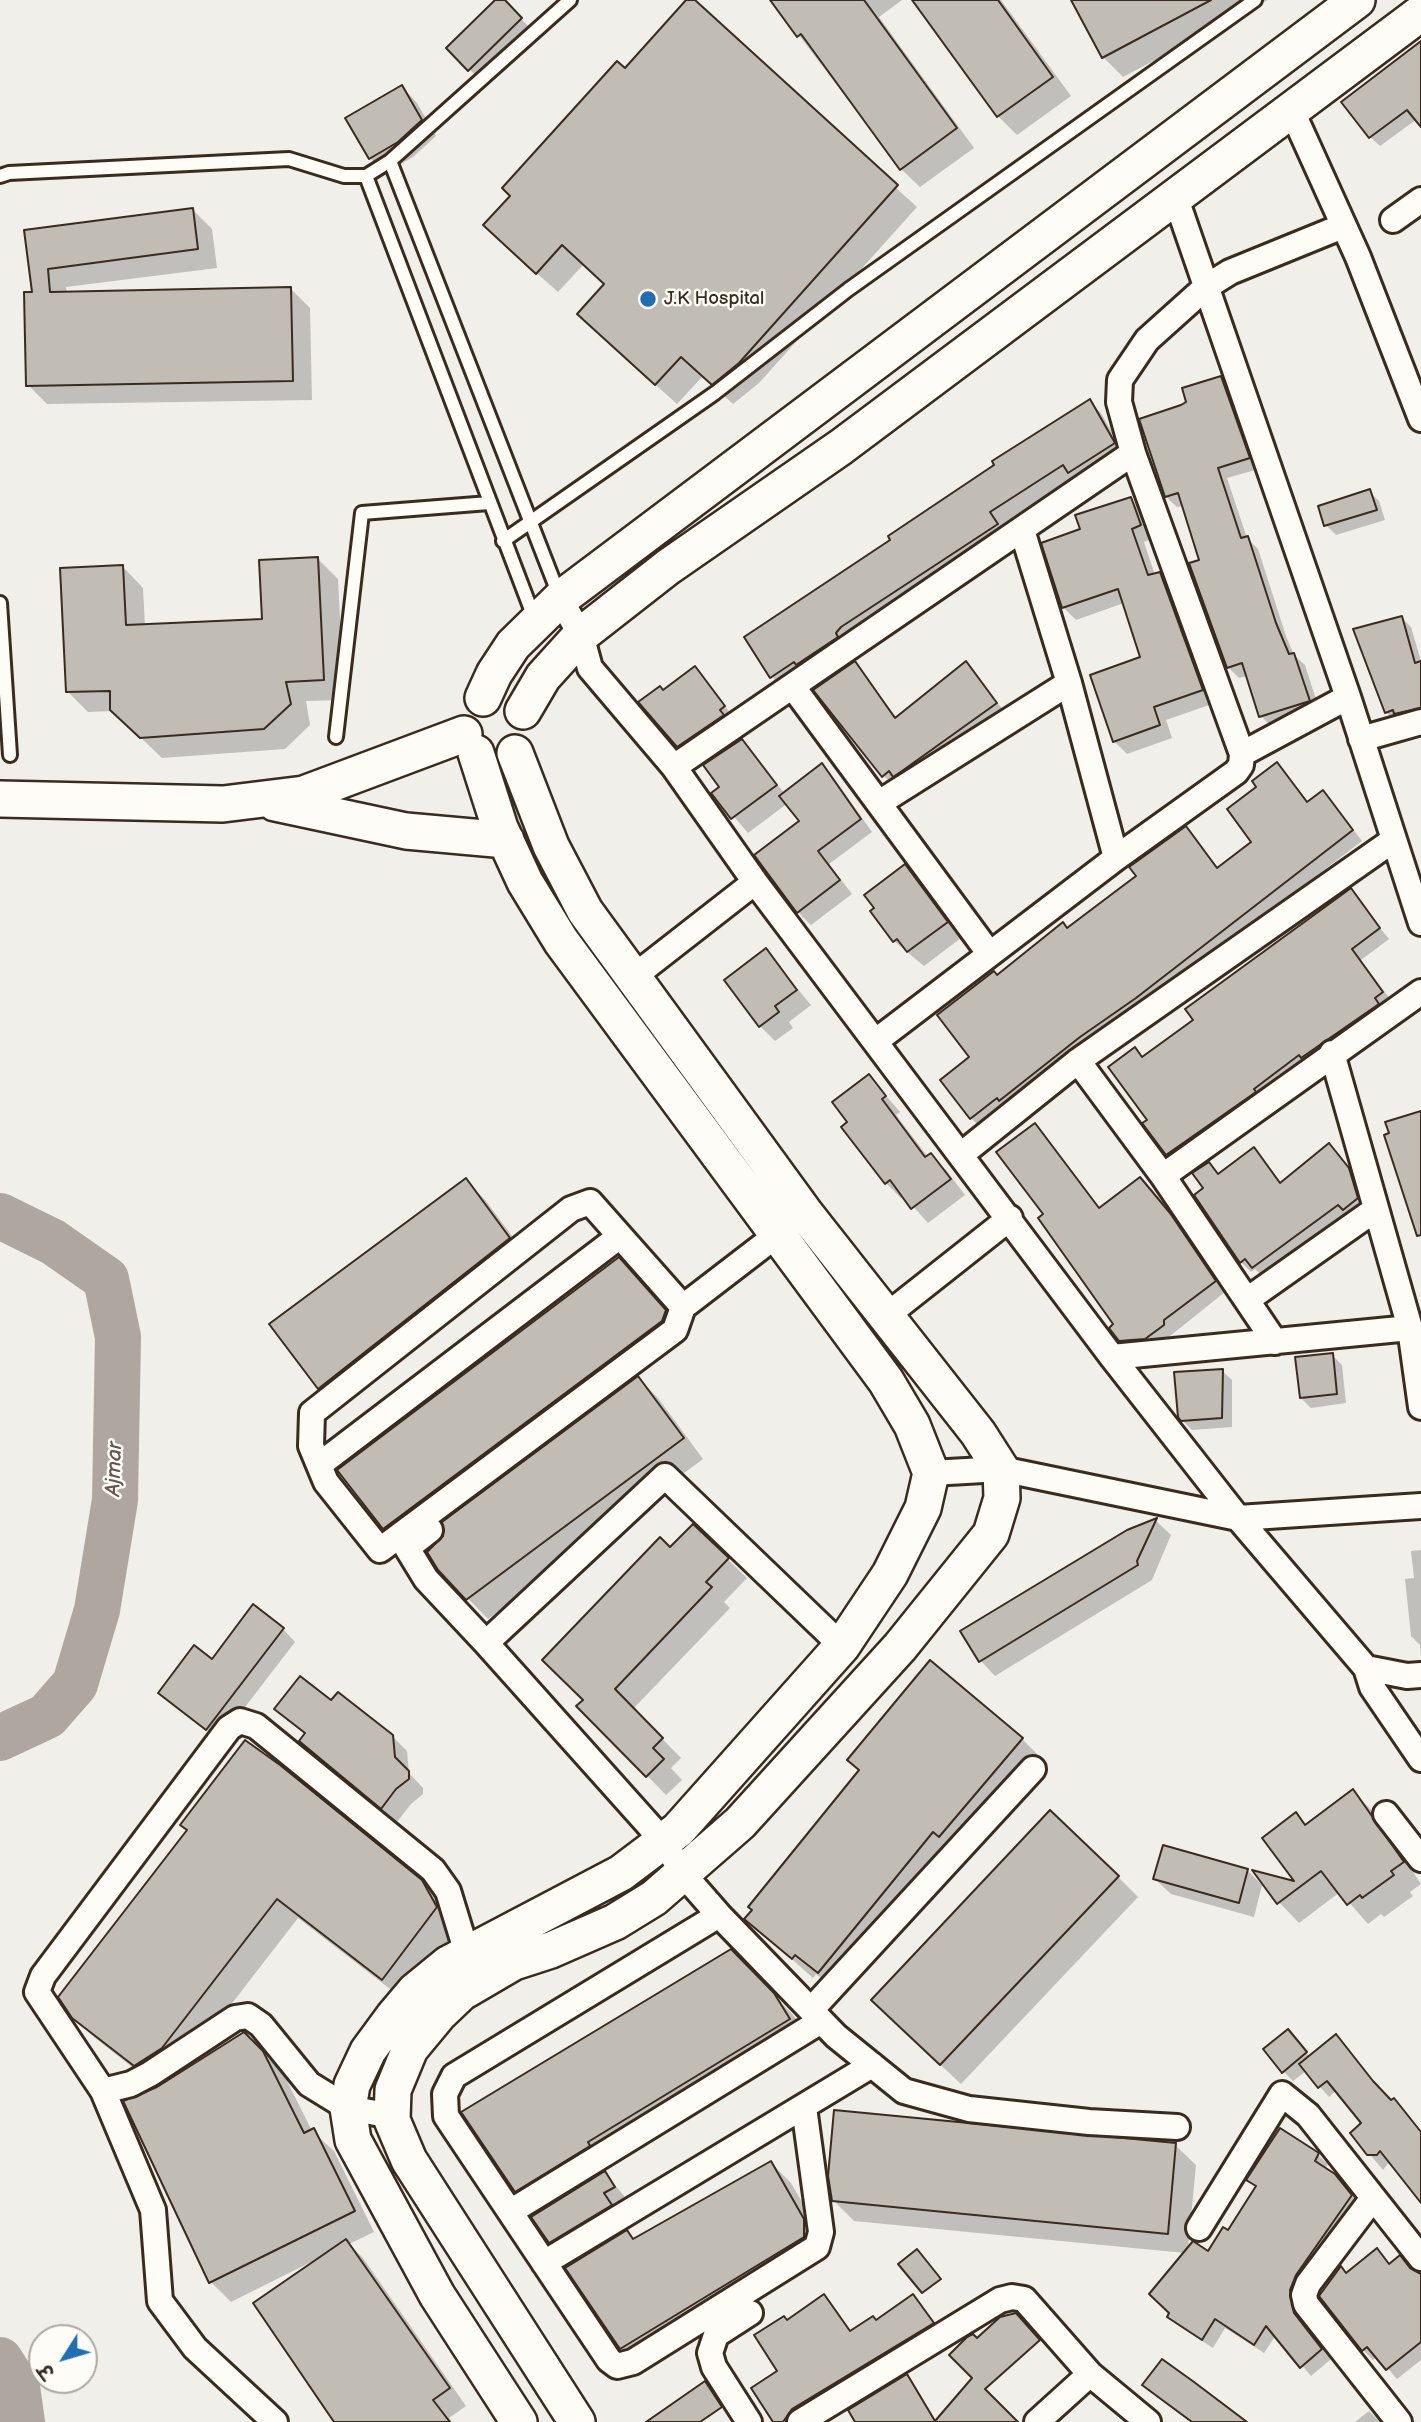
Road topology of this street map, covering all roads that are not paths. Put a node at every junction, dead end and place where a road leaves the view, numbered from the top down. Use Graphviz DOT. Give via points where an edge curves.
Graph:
graph roads {
  1 [pos="570,0"];
  2 [pos="1255,0"];
  3 [pos="1357,0"];
  4 [pos="1421,13"];
  5 [pos="1292,109"];
  6 [pos="390,161"];
  7 [pos="0,176"];
  8 [pos="366,176"];
  9 [pos="1175,196"];
  10 [pos="1421,200"];
  11 [pos="1393,220"];
  12 [pos="1343,226"];
  13 [pos="1206,288"];
  14 [pos="1421,419"];
  15 [pos="1133,453"];
  16 [pos="489,503"];
  17 [pos="532,523"];
  18 [pos="1022,530"];
  19 [pos="503,541"];
  20 [pos="0,603"];
  21 [pos="548,610"];
  22 [pos="577,653"];
  23 [pos="1069,682"];
  24 [pos="793,687"];
  25 [pos="1348,697"];
  26 [pos="483,698"];
  27 [pos="523,711"];
  28 [pos="1421,722"];
  29 [pos="336,737"];
  30 [pos="1361,739"];
  31 [pos="470,743"];
  32 [pos="515,753"];
  33 [pos="1242,754"];
  34 [pos="10,755"];
  35 [pos="674,767"];
  36 [pos="261,799"];
  37 [pos="0,800"];
  38 [pos="879,803"];
  39 [pos="506,840"];
  40 [pos="1392,841"];
  41 [pos="1116,858"];
  42 [pos="755,882"];
  43 [pos="1421,923"];
  44 [pos="989,953"];
  45 [pos="632,978"];
  46 [pos="1421,992"];
  47 [pos="876,1041"];
  48 [pos="1332,1053"];
  49 [pos="1078,1061"];
  50 [pos="962,1154"];
  51 [pos="1163,1176"];
  52 [pos="1376,1209"];
  53 [pos="805,1213"];
  54 [pos="1010,1218"];
  55 [pos="777,1235"];
  56 [pos="621,1236"];
  57 [pos="1247,1300"];
  58 [pos="683,1307"];
  59 [pos="886,1316"];
  60 [pos="1410,1328"];
  61 [pos="1275,1342"];
  62 [pos="1112,1357"];
  63 [pos="632,1377"];
  64 [pos="1421,1407"];
  65 [pos="319,1465"];
  66 [pos="1001,1469"];
  67 [pos="931,1473"];
  68 [pos="1421,1506"];
  69 [pos="1238,1518"];
  70 [pos="486,1643"];
  71 [pos="842,1646"];
  72 [pos="1366,1668"];
  73 [pos="1421,1675"];
  74 [pos="1421,1759"];
  75 [pos="1033,1769"];
  76 [pos="1386,1814"];
  77 [pos="664,1842"];
  78 [pos="1421,1858"];
  79 [pos="684,1875"];
  80 [pos="719,1915"];
  81 [pos="509,1949"];
  82 [pos="474,1966"];
  83 [pos="816,2016"];
  84 [pos="872,2065"];
  85 [pos="103,2091"];
  86 [pos="804,2107"];
  87 [pos="348,2108"];
  88 [pos="392,2116"];
  89 [pos="1177,2127"];
  90 [pos="1373,2198"];
  91 [pos="510,2212"];
  92 [pos="1199,2228"];
  93 [pos="1421,2258"];
  94 [pos="544,2263"];
  95 [pos="750,2313"];
  96 [pos="1090,2374"];
  97 [pos="275,2422"];
  98 [pos="519,2422"];
  99 [pos="577,2422"];
  100 [pos="749,2422"];
  101 [pos="800,2422"];
  102 [pos="1037,2422"];
  103 [pos="1148,2422"];
  104 [pos="1399,2422"];
  1 -- 6 [label="lane"];
  2 -- 17 [label="lane" via="849,289 715,393"];
  3 -- 21 [label="street"];
  4 -- 5 [label="street"];
  5 -- 9 [label="street"];
  5 -- 12 [label="street"];
  6 -- 8 [label="lane"];
  6 -- 17 [label="lane"];
  7 -- 8 [label="lane" via="289,159 344,176"];
  8 -- 16 [label="lane"];
  9 -- 13 [label="street"];
  9 -- 22 [label="street" via="841,447 668,567"];
  10 -- 11 [label="street"];
  12 -- 13 [label="street" via="1254,261"];
  12 -- 14 [label="street"];
  13 -- 15 [label="street" via="1147,340 1120,380 1119,402"];
  13 -- 25 [label="street"];
  15 -- 18 [label="street"];
  15 -- 33 [label="street"];
  16 -- 19 [label="lane"];
  16 -- 29 [label="lane" via="362,513"];
  17 -- 19 [label="lane"];
  17 -- 21 [label="lane"];
  18 -- 23 [label="street"];
  18 -- 24 [label="street"];
  19 -- 21 [label="lane"];
  20 -- 34 [label="lane"];
  21 -- 22 [label="street"];
  21 -- 22 [label="street"];
  21 -- 26 [label="street" via="513,645"];
  22 -- 27 [label="street" via="530,695"];
  22 -- 35 [label="street"];
  23 -- 38 [label="street"];
  23 -- 41 [label="street"];
  24 -- 35 [label="street"];
  24 -- 38 [label="street"];
  25 -- 30 [label="street"];
  25 -- 33 [label="street"];
  26 -- 27 [label="street" via="503,696"];
  26 -- 31 [label="street" via="467,713"];
  27 -- 32 [label="street" via="526,736"];
  28 -- 30 [label="street"];
  30 -- 40 [label="street"];
  31 -- 32 [label="street" via="496,760"];
  31 -- 36 [label="street" via="304,794"];
  31 -- 39 [label="street"];
  32 -- 45 [label="street" via="556,857 585,911"];
  33 -- 41 [label="street" via="1236,772"];
  35 -- 42 [label="street"];
  36 -- 37 [label="street" via="223,804"];
  36 -- 39 [label="street" via="406,831"];
  38 -- 44 [label="street"];
  39 -- 55 [label="street" via="561,941"];
  40 -- 43 [label="street"];
  40 -- 49 [label="street"];
  41 -- 44 [label="street"];
  42 -- 45 [label="street"];
  42 -- 47 [label="street"];
  44 -- 47 [label="street"];
  45 -- 53 [label="street"];
  46 -- 48 [label="street"];
  47 -- 50 [label="street"];
  48 -- 51 [label="street"];
  48 -- 52 [label="street"];
  49 -- 50 [label="street"];
  49 -- 51 [label="street"];
  50 -- 54 [label="street"];
  51 -- 57 [label="street"];
  52 -- 57 [label="street"];
  52 -- 60 [label="street"];
  53 -- 55 [label="street"];
  53 -- 59 [label="street"];
  54 -- 59 [label="street"];
  54 -- 62 [label="street"];
  55 -- 58 [label="street"];
  55 -- 67 [label="street" via="887,1381 912,1425"];
  56 -- 58 [label="street"];
  56 -- 65 [label="street"];
  56 -- 65 [label="street" via="590,1202 571,1209 312,1413 311,1446"];
  57 -- 61 [label="street"];
  58 -- 65 [label="street" via="675,1330 380,1550 326,1482"];
  59 -- 66 [label="street"];
  60 -- 61 [label="street"];
  60 -- 64 [label="street"];
  61 -- 62 [label="street"];
  62 -- 69 [label="street"];
  63 -- 70 [label="street" via="407,1548 426,1579"];
  66 -- 67 [label="street"];
  66 -- 69 [label="street"];
  66 -- 79 [label="street" via="1002,1498 991,1534 823,1734"];
  67 -- 71 [label="street" via="923,1508 890,1574"];
  68 -- 69 [label="street"];
  69 -- 72 [label="street"];
  70 -- 71 [label="street" via="665,1476"];
  70 -- 77 [label="street"];
  71 -- 77 [label="street"];
  72 -- 73 [label="street"];
  72 -- 74 [label="street" via="1372,1687"];
  75 -- 83 [label="street"];
  76 -- 78 [label="street"];
  77 -- 79 [label="street"];
  77 -- 81 [label="street"];
  79 -- 80 [label="street"];
  79 -- 81 [label="street" via="615,1922 551,1950"];
  80 -- 83 [label="street"];
  80 -- 91 [label="street" via="454,2076 445,2094 446,2116"];
  81 -- 82 [label="street"];
  82 -- 85 [label="street" via="448,1891 433,1870 256,1726 240,1721 229,1728 51,1965 37,1992"];
  82 -- 87 [label="street" via="448,1964 415,1991 368,2051 352,2085"];
  82 -- 88 [label="street" via="411,2049 393,2091"];
  83 -- 84 [label="street"];
  83 -- 91 [label="street"];
  84 -- 86 [label="street"];
  84 -- 89 [label="street" via="904,2091 969,2109"];
  85 -- 87 [label="street" via="131,2084 235,2018 248,2015 309,2084"];
  85 -- 97 [label="street" via="153,2210 160,2301 195,2348"];
  86 -- 94 [label="street"];
  86 -- 94 [label="street" via="821,2232 817,2246 645,2354 617,2366 609,2360"];
  87 -- 88 [label="street"];
  87 -- 98 [label="street" via="353,2140 438,2295"];
  88 -- 99 [label="street" via="409,2160"];
  90 -- 92 [label="street" via="1308,2115 1282,2094"];
  90 -- 93 [label="street"];
  90 -- 104 [label="street" via="1304,2295 1306,2304"];
  91 -- 94 [label="street"];
  95 -- 100 [label="street" via="716,2335 710,2353"];
  96 -- 101 [label="street" via="1024,2299 1012,2297 1000,2300"];
  96 -- 102 [label="street"];
  96 -- 103 [label="street"];
}
